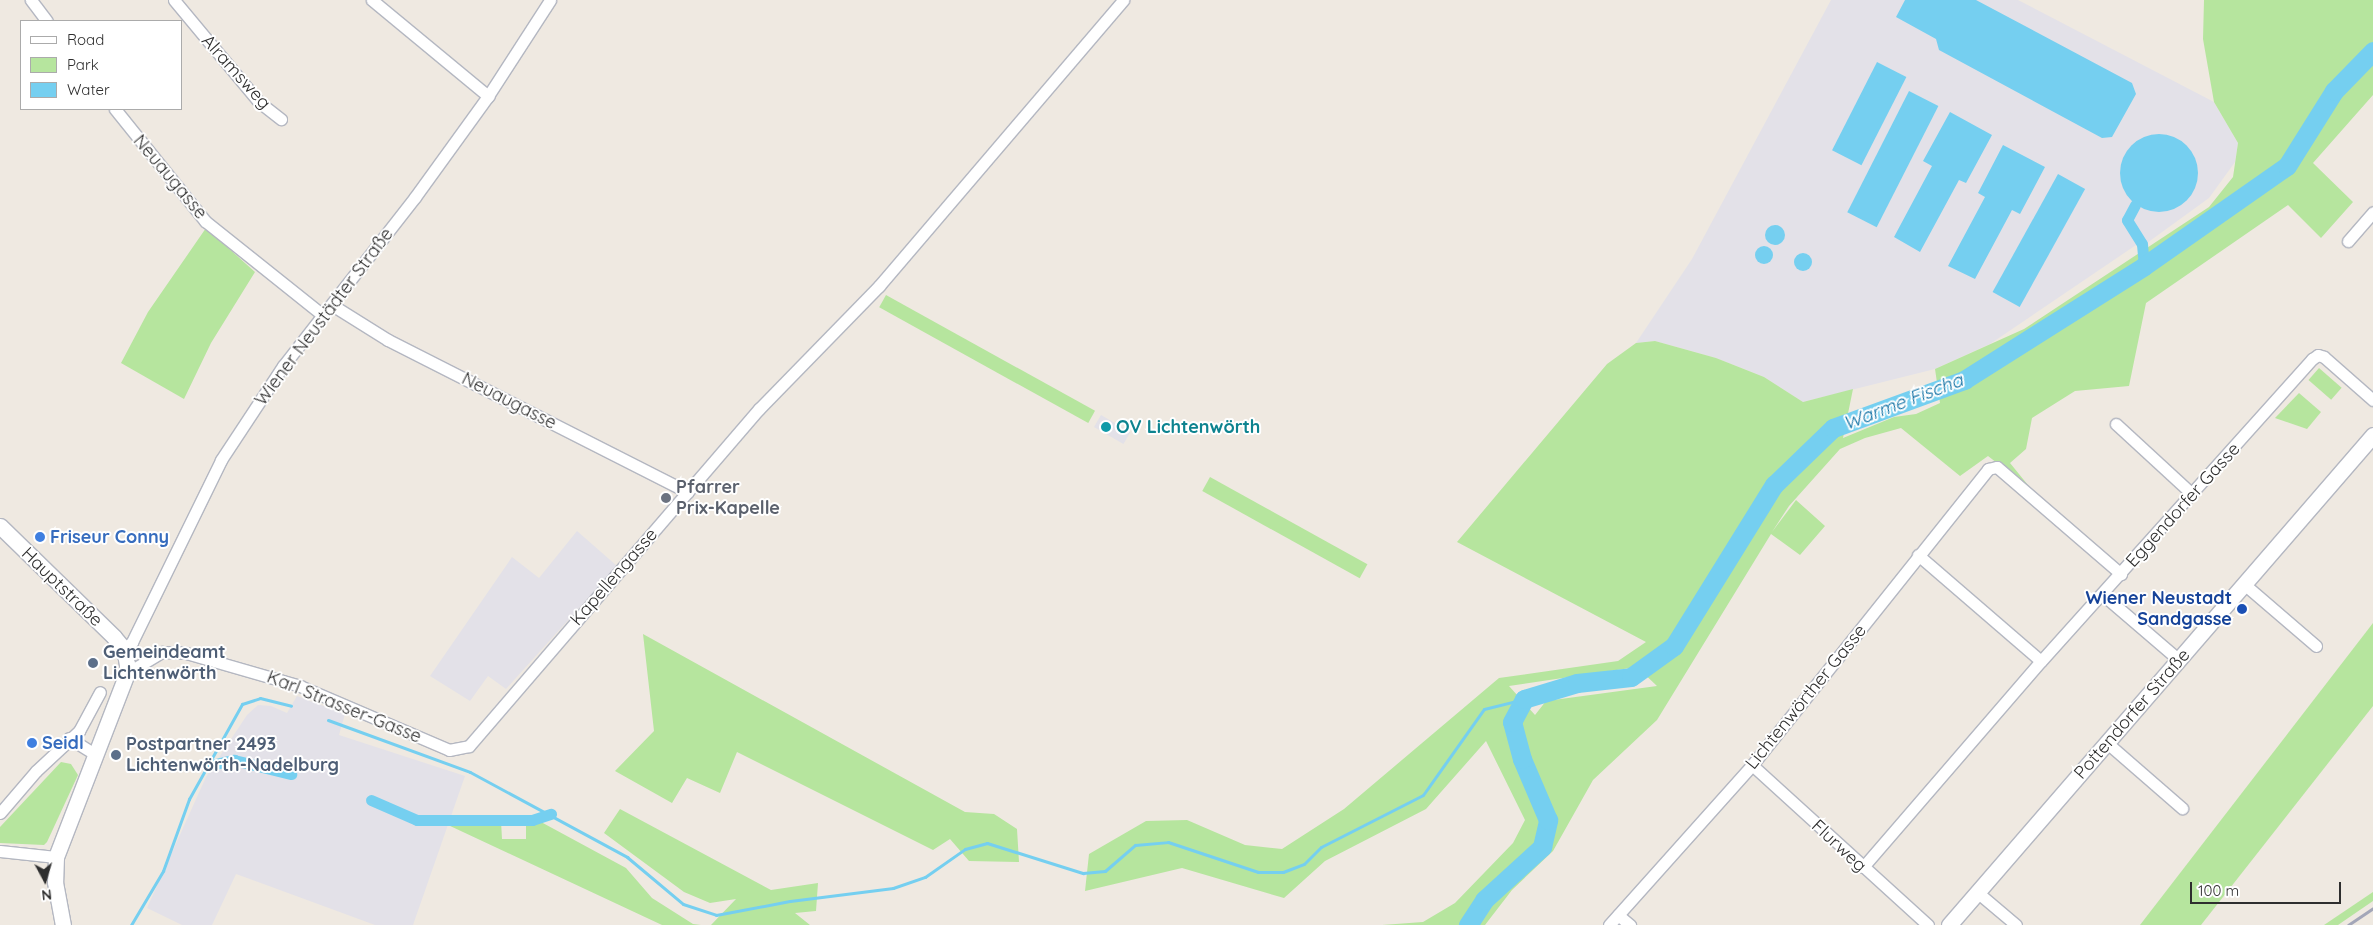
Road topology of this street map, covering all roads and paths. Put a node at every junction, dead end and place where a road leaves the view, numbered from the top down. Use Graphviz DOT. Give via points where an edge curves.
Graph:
graph roads {
  1 [pos="31,0"];
  2 [pos="174,0"];
  3 [pos="372,0"];
  4 [pos="550,0"];
  5 [pos="1124,0"];
  6 [pos="46,20"];
  7 [pos="488,96"];
  8 [pos="116,110"];
  9 [pos="281,119"];
  10 [pos="2373,212"];
  11 [pos="2348,241"];
  12 [pos="332,305"];
  13 [pos="324,316"];
  14 [pos="2373,400"];
  15 [pos="2116,424"];
  16 [pos="2373,435"];
  17 [pos="688,492"];
  18 [pos="2192,494"];
  19 [pos="0,526"];
  20 [pos="1918,555"];
  21 [pos="2121,574"];
  22 [pos="2244,584"];
  23 [pos="2102,594"];
  24 [pos="2316,646"];
  25 [pos="124,648"];
  26 [pos="2179,660"];
  27 [pos="2041,661"];
  28 [pos="127,674"];
  29 [pos="100,692"];
  30 [pos="69,738"];
  31 [pos="2106,742"];
  32 [pos="448,750"];
  33 [pos="95,754"];
  34 [pos="1752,765"];
  35 [pos="2182,808"];
  36 [pos="0,813"];
  37 [pos="0,851"];
  38 [pos="56,856"];
  39 [pos="1862,867"];
  40 [pos="1977,892"];
  41 [pos="1618,915"];
  42 [pos="63,925"];
  43 [pos="1609,925"];
  44 [pos="1630,925"];
  45 [pos="1928,925"];
  46 [pos="1949,925"];
  47 [pos="2016,925"];
  1 -- 6 [label="street"];
  2 -- 9 [label="street, Alramsweg" via="259,102"];
  3 -- 7 [label="street"];
  4 -- 7 [label="street, Wiener Neustädter Straße"];
  5 -- 17 [label="street, Kapellengasse" via="879,286 759,409"];
  7 -- 12 [label="street, Wiener Neustädter Straße"];
  8 -- 13 [label="street, Neuaugasse" via="205,221"];
  10 -- 11 [label="street"];
  12 -- 13 [label="street, Wiener Neustädter Straße"];
  12 -- 17 [label="street, Neuaugasse" via="388,340"];
  13 -- 25 [label="street, Wiener Neustädter Straße" via="283,366 221,460 132,642"];
  14 -- 18 [label="street, Eggendorfer Gasse" via="2318,355"];
  15 -- 18 [label="street"];
  16 -- 22 [label="main road, Pottendorfer Straße"];
  17 -- 32 [label="street, Kapellengasse" via="469,746"];
  18 -- 21 [label="street, Eggendorfer Gasse"];
  19 -- 25 [label="main road, Hauptstraße"];
  20 -- 21 [label="street, Lichtenwörther Gasse" via="1974,484 1988,469 1998,466"];
  20 -- 27 [label="street"];
  20 -- 34 [label="street, Lichtenwörther Gasse"];
  21 -- 23 [label="street, Eggendorfer Gasse"];
  22 -- 24 [label="street"];
  22 -- 26 [label="main road, Pottendorfer Straße"];
  23 -- 26 [label="street"];
  23 -- 27 [label="street, Eggendorfer Gasse"];
  25 -- 28 [label="main road"];
  26 -- 31 [label="main road, Pottendorfer Straße"];
  27 -- 39 [label="street, Eggendorfer Gasse"];
  28 -- 32 [label="street, Karl Strasser-Gasse" via="162,652 186,653 300,686"];
  28 -- 33 [label="main road"];
  29 -- 30 [label="street" via="79,731"];
  30 -- 33 [label="street"];
  30 -- 36 [label="street"];
  31 -- 35 [label="street"];
  31 -- 40 [label="main road, Pottendorfer Straße"];
  33 -- 38 [label="main road"];
  34 -- 39 [label="street, Flurweg"];
  34 -- 41 [label="street, Lichtenwörther Gasse"];
  37 -- 38 [label="street"];
  38 -- 42 [label="main road" via="55,882"];
  39 -- 45 [label="street, Flurweg"];
  40 -- 46 [label="main road, Pottendorfer Straße"];
  40 -- 47 [label="street"];
  41 -- 43 [label="street, Lichtenwörther Gasse"];
  41 -- 44 [label="street"];
}
